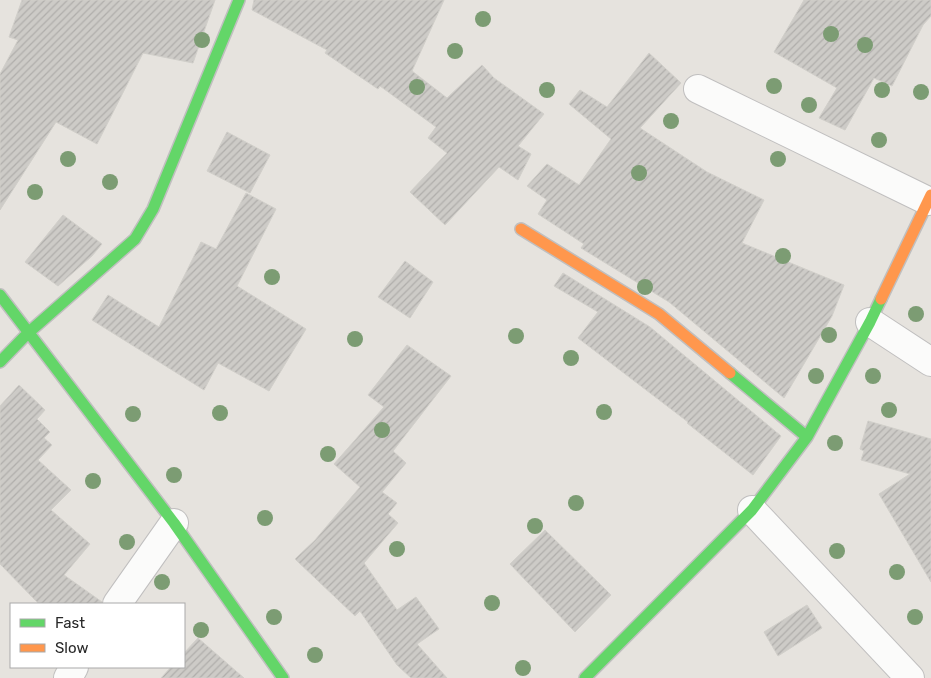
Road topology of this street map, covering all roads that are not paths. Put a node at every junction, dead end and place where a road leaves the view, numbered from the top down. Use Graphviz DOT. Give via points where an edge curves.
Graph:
graph roads {
  1 [pos="239,0"];
  2 [pos="698,89"];
  3 [pos="929,198"];
  4 [pos="521,229"];
  5 [pos="0,295"];
  6 [pos="870,322"];
  7 [pos="28,333"];
  8 [pos="0,362"];
  9 [pos="931,362"];
  10 [pos="807,438"];
  11 [pos="752,510"];
  12 [pos="174,523"];
  13 [pos="118,603"];
  14 [pos="283,678"];
  15 [pos="585,678"];
  16 [pos="910,678"];
  1 -- 7 [label="street" via="153,209 135,239"];
  2 -- 3 [label="street"];
  3 -- 6 [label="street"];
  4 -- 10 [label="street" via="659,314"];
  5 -- 7 [label="street"];
  6 -- 9 [label="street"];
  6 -- 10 [label="street"];
  7 -- 8 [label="street"];
  7 -- 12 [label="street"];
  10 -- 11 [label="street"];
  11 -- 15 [label="street"];
  11 -- 16 [label="street"];
  12 -- 13 [label="street"];
  12 -- 14 [label="street"];
}
